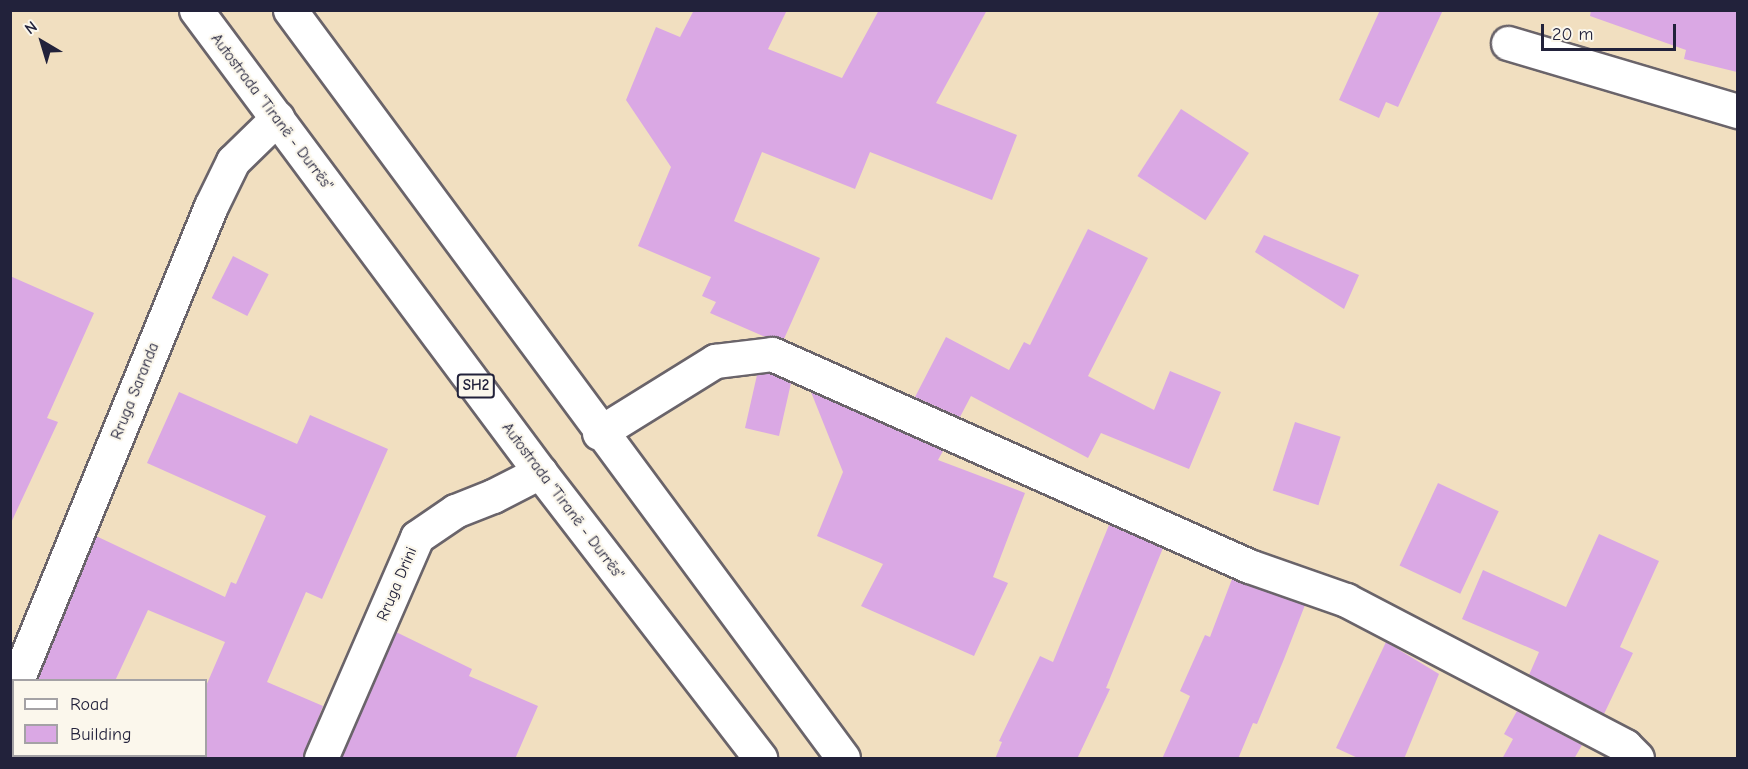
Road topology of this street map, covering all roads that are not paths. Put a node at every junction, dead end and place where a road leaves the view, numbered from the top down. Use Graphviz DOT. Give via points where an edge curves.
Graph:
graph roads {
  1 [pos="196,10"];
  2 [pos="290,10"];
  3 [pos="1508,43"];
  4 [pos="1737,111"];
  5 [pos="277,118"];
  6 [pos="599,433"];
  7 [pos="540,472"];
  8 [pos="18,679"];
  9 [pos="752,755"];
  10 [pos="321,759"];
  11 [pos="843,759"];
  12 [pos="1636,759"];
  1 -- 5 [label="main road, Autostrada \"Tiranë - Durrës\" / SH2"];
  2 -- 6 [label="main road"];
  3 -- 4 [label="main road"];
  5 -- 7 [label="main road, Autostrada \"Tiranë - Durrës\" / SH2"];
  5 -- 8 [label="main road, Rruga Saranda" via="233,161 211,206"];
  6 -- 11 [label="main road"];
  6 -- 12 [label="main road" via="715,361 772,354 1248,566 1346,600 1625,746"];
  7 -- 9 [label="main road, Autostrada \"Tiranë - Durrës\" / SH2"];
  7 -- 10 [label="main road, Rruga Drini" via="455,511 417,537"];
}
